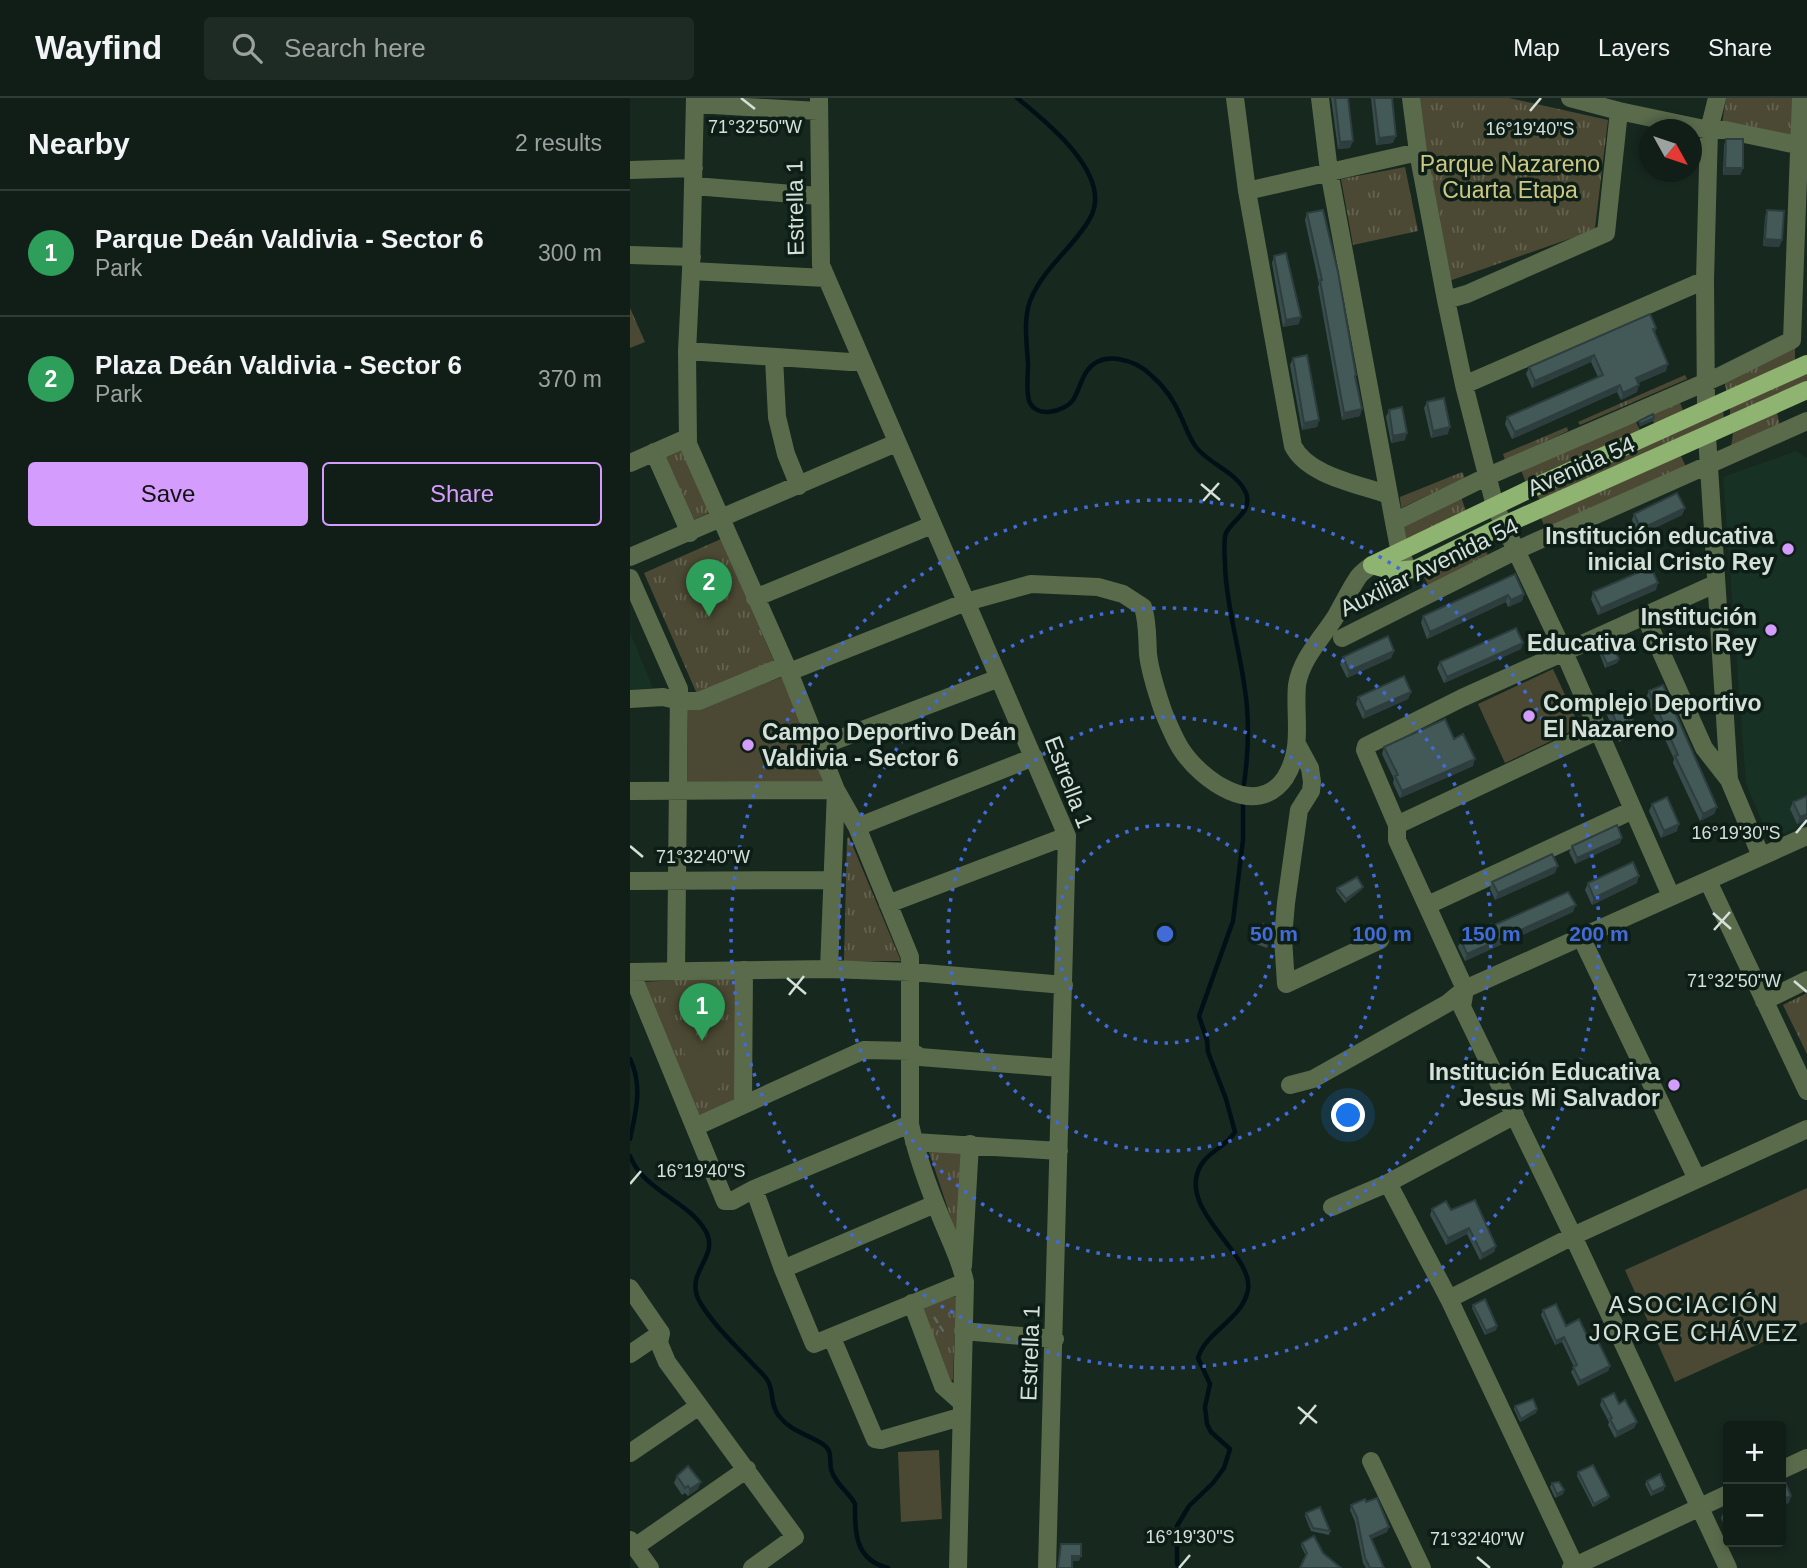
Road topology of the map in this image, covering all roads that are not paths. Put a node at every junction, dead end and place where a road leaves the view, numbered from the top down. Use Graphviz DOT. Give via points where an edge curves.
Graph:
graph roads {
  1 [pos="1235,98"];
  2 [pos="1320,98"];
  3 [pos="1411,98"];
  4 [pos="1570,98"];
  5 [pos="1717,98"];
  6 [pos="1801,98"];
  7 [pos="695,101"];
  8 [pos="818,104"];
  9 [pos="1619,111"];
  10 [pos="1709,130"];
  11 [pos="1803,147"];
  12 [pos="1418,152"];
  13 [pos="630,170"];
  14 [pos="1329,171"];
  15 [pos="694,177"];
  16 [pos="1247,191"];
  17 [pos="820,196"];
  18 [pos="630,256"];
  19 [pos="692,264"];
  20 [pos="826,278"];
  21 [pos="1705,280"];
  22 [pos="1446,300"];
  23 [pos="687,351"];
  24 [pos="774,358"];
  25 [pos="862,360"];
  26 [pos="1807,364"];
  27 [pos="1705,381"];
  28 [pos="1464,385"];
  29 [pos="1807,390"];
  30 [pos="1706,410"];
  31 [pos="1807,421"];
  32 [pos="1707,436"];
  33 [pos="687,438"];
  34 [pos="896,443"];
  35 [pos="654,453"];
  36 [pos="630,463"];
  37 [pos="1708,465"];
  38 [pos="1486,477"];
  39 [pos="799,486"];
  40 [pos="1389,495"];
  41 [pos="1495,506"];
  42 [pos="720,519"];
  43 [pos="1394,522"];
  44 [pos="932,525"];
  45 [pos="1504,525"];
  46 [pos="690,533"];
  47 [pos="1517,550"];
  48 [pos="1400,553"];
  49 [pos="630,557"];
  50 [pos="1372,565"];
  51 [pos="1408,570"];
  52 [pos="630,578"];
  53 [pos="1715,584"];
  54 [pos="755,598"];
  55 [pos="966,602"];
  56 [pos="1645,616"];
  57 [pos="1342,638"];
  58 [pos="1564,652"];
  59 [pos="787,669"];
  60 [pos="999,678"];
  61 [pos="630,699"];
  62 [pos="680,701"];
  63 [pos="1597,731"];
  64 [pos="1297,744"];
  65 [pos="818,747"];
  66 [pos="1034,757"];
  67 [pos="1729,780"];
  68 [pos="680,789"];
  69 [pos="836,790"];
  70 [pos="630,792"];
  71 [pos="1633,810"];
  72 [pos="1397,825"];
  73 [pos="857,827"];
  74 [pos="1807,835"];
  75 [pos="1067,836"];
  76 [pos="1761,856"];
  77 [pos="677,880"];
  78 [pos="832,880"];
  79 [pos="630,881"];
  80 [pos="1708,881"];
  81 [pos="1671,896"];
  82 [pos="888,904"];
  83 [pos="1428,905"];
  84 [pos="1581,937"];
  85 [pos="1380,940"];
  86 [pos="829,969"];
  87 [pos="744,970"];
  88 [pos="631,972"];
  89 [pos="676,972"];
  90 [pos="912,972"];
  91 [pos="1807,981"];
  92 [pos="1064,985"];
  93 [pos="1465,989"];
  94 [pos="1764,1001"];
  95 [pos="911,1051"];
  96 [pos="1060,1068"];
  97 [pos="1290,1084"];
  98 [pos="1807,1091"];
  99 [pos="744,1103"];
  100 [pos="1515,1115"];
  101 [pos="695,1127"];
  102 [pos="1807,1129"];
  103 [pos="912,1133"];
  104 [pos="970,1144"];
  105 [pos="1059,1151"];
  106 [pos="1696,1179"];
  107 [pos="1388,1183"];
  108 [pos="754,1189"];
  109 [pos="935,1204"];
  110 [pos="1332,1207"];
  111 [pos="1573,1236"];
  112 [pos="783,1269"];
  113 [pos="963,1276"];
  114 [pos="630,1288"];
  115 [pos="1449,1299"];
  116 [pos="912,1303"];
  117 [pos="955,1332"];
  118 [pos="661,1333"];
  119 [pos="832,1338"];
  120 [pos="1055,1339"];
  121 [pos="630,1354"];
  122 [pos="699,1406"];
  123 [pos="960,1409"];
  124 [pos="630,1453"];
  125 [pos="1807,1458"];
  126 [pos="1371,1461"];
  127 [pos="1786,1468"];
  128 [pos="747,1469"];
  129 [pos="1723,1496"];
  130 [pos="1699,1507"];
  131 [pos="631,1544"];
  132 [pos="1574,1567"];
  133 [pos="650,1568"];
  134 [pos="752,1568"];
  135 [pos="958,1568"];
  136 [pos="1047,1568"];
  137 [pos="1422,1568"];
  138 [pos="1728,1568"];
  1 -- 16 [label="street"];
  2 -- 14 [label="street"];
  3 -- 12 [label="street"];
  4 -- 9 [label="street"];
  5 -- 10 [label="street"];
  6 -- 11 [label="street"];
  7 -- 8 [label="street"];
  7 -- 15 [label="street"];
  8 -- 17 [label="street, Estrella 1"];
  9 -- 10 [label="street"];
  9 -- 22 [label="street" via="1606,233"];
  10 -- 11 [label="street"];
  10 -- 21 [label="street"];
  11 -- 27 [label="street" via="1792,340"];
  12 -- 14 [label="street"];
  12 -- 22 [label="street"];
  13 -- 15 [label="street"];
  14 -- 16 [label="street"];
  14 -- 40 [label="street"];
  15 -- 17 [label="street"];
  15 -- 19 [label="street"];
  16 -- 40 [label="street" via="1293,446 1302,460 1318,471"];
  17 -- 20 [label="street, Estrella 1" via="821,265"];
  18 -- 19 [label="street"];
  19 -- 20 [label="street"];
  19 -- 23 [label="street"];
  20 -- 25 [label="street, Estrella 1"];
  21 -- 27 [label="street"];
  21 -- 28 [label="street"];
  22 -- 28 [label="street"];
  23 -- 24 [label="street"];
  23 -- 33 [label="street"];
  24 -- 25 [label="street"];
  24 -- 39 [label="street" via="777,417"];
  25 -- 34 [label="street, Estrella 1"];
  26 -- 30 [label="main road, Avenida 54"];
  27 -- 30 [label="street"];
  27 -- 38 [label="street"];
  28 -- 38 [label="street"];
  29 -- 32 [label="main road, Avenida 54"];
  30 -- 41 [label="main road, Avenida 54"];
  31 -- 37 [label="street, Auxiliar Avenida 54"];
  32 -- 37 [label="street"];
  32 -- 45 [label="main road, Avenida 54"];
  33 -- 35 [label="street"];
  33 -- 42 [label="street"];
  34 -- 39 [label="street"];
  34 -- 44 [label="street, Estrella 1"];
  35 -- 36 [label="street"];
  35 -- 46 [label="street"];
  37 -- 47 [label="street, Auxiliar Avenida 54"];
  37 -- 53 [label="street"];
  38 -- 41 [label="street"];
  38 -- 43 [label="street"];
  39 -- 42 [label="street"];
  40 -- 43 [label="street"];
  41 -- 45 [label="street"];
  41 -- 48 [label="main road, Avenida 54"];
  42 -- 46 [label="street"];
  42 -- 54 [label="street"];
  43 -- 48 [label="street"];
  44 -- 54 [label="street"];
  44 -- 55 [label="street, Estrella 1"];
  45 -- 47 [label="street"];
  45 -- 51 [label="main road, Avenida 54"];
  46 -- 49 [label="street"];
  47 -- 57 [label="street, Auxiliar Avenida 54"];
  47 -- 58 [label="street"];
  48 -- 50 [label="main road, Avenida 54"];
  48 -- 51 [label="street"];
  50 -- 51 [label="main road, Avenida 54"];
  50 -- 64 [label="street" via="1358,577 1299,674"];
  52 -- 62 [label="street" via="679,689"];
  53 -- 56 [label="street"];
  53 -- 67 [label="street"];
  54 -- 59 [label="street"];
  55 -- 59 [label="street"];
  55 -- 60 [label="street, Estrella 1"];
  55 -- 64 [label="street" via="1031,584 1098,587 1123,594 1143,607 1148,656 1164,712 1182,751 1201,772 1243,796 1258,797 1284,779"];
  56 -- 58 [label="street"];
  56 -- 67 [label="street" via="1704,748"];
  58 -- 63 [label="street"];
  58 -- 72 [label="street" via="1366,746"];
  59 -- 62 [label="street" via="699,701"];
  59 -- 65 [label="street"];
  60 -- 65 [label="street"];
  60 -- 66 [label="street, Estrella 1"];
  61 -- 62 [label="street"];
  62 -- 68 [label="street"];
  63 -- 71 [label="street"];
  63 -- 72 [label="street"];
  64 -- 85 [label="street" via="1312,782 1299,810 1286,904 1286,984"];
  65 -- 69 [label="street"];
  66 -- 73 [label="street"];
  66 -- 75 [label="street, Estrella 1"];
  67 -- 76 [label="street"];
  68 -- 69 [label="street"];
  68 -- 70 [label="street"];
  68 -- 77 [label="street"];
  69 -- 73 [label="street"];
  69 -- 78 [label="street"];
  71 -- 81 [label="street"];
  71 -- 83 [label="street"];
  72 -- 83 [label="street" via="1395,834"];
  73 -- 82 [label="street"];
  74 -- 76 [label="street"];
  75 -- 82 [label="street"];
  75 -- 92 [label="street, Estrella 1"];
  76 -- 80 [label="street"];
  77 -- 78 [label="street"];
  77 -- 79 [label="street"];
  77 -- 89 [label="street"];
  78 -- 86 [label="street"];
  80 -- 81 [label="street"];
  80 -- 94 [label="street"];
  81 -- 84 [label="street"];
  82 -- 90 [label="street"];
  83 -- 93 [label="street"];
  84 -- 93 [label="street"];
  84 -- 106 [label="street"];
  86 -- 87 [label="street"];
  86 -- 90 [label="street"];
  87 -- 89 [label="street"];
  87 -- 99 [label="street"];
  88 -- 89 [label="street"];
  88 -- 101 [label="street"];
  90 -- 92 [label="street"];
  90 -- 95 [label="street"];
  91 -- 94 [label="street"];
  92 -- 96 [label="street, Estrella 1"];
  93 -- 97 [label="street" via="1313,1079"];
  93 -- 100 [label="street" via="1462,1007"];
  94 -- 98 [label="street"];
  95 -- 96 [label="street" via="920,1057"];
  95 -- 99 [label="street" via="864,1050"];
  95 -- 103 [label="street"];
  96 -- 105 [label="street, Estrella 1"];
  99 -- 101 [label="street"];
  100 -- 107 [label="street"];
  100 -- 111 [label="street"];
  101 -- 108 [label="street" via="723,1199 732,1201"];
  102 -- 106 [label="street"];
  103 -- 104 [label="street"];
  103 -- 108 [label="street"];
  103 -- 109 [label="street"];
  104 -- 105 [label="street"];
  104 -- 113 [label="street"];
  105 -- 120 [label="street, Estrella 1"];
  106 -- 111 [label="street"];
  107 -- 110 [label="street"];
  107 -- 115 [label="street"];
  108 -- 112 [label="street"];
  109 -- 112 [label="street"];
  109 -- 113 [label="street"];
  111 -- 115 [label="street"];
  111 -- 130 [label="street"];
  112 -- 119 [label="street" via="814,1344"];
  113 -- 116 [label="street"];
  113 -- 117 [label="street"];
  114 -- 118 [label="street"];
  115 -- 132 [label="street"];
  116 -- 119 [label="street"];
  116 -- 123 [label="street" via="943,1386"];
  117 -- 120 [label="street"];
  117 -- 123 [label="street"];
  118 -- 121 [label="street"];
  118 -- 122 [label="street" via="659,1343 667,1362"];
  119 -- 123 [label="street" via="875,1439"];
  120 -- 136 [label="street, Estrella 1"];
  122 -- 124 [label="street"];
  122 -- 128 [label="street"];
  123 -- 135 [label="street"];
  125 -- 127 [label="street"];
  126 -- 137 [label="street"];
  128 -- 131 [label="street"];
  128 -- 134 [label="street" via="795,1537"];
  129 -- 130 [label="street"];
  130 -- 132 [label="street"];
  130 -- 138 [label="street"];
  131 -- 133 [label="street"];
}
